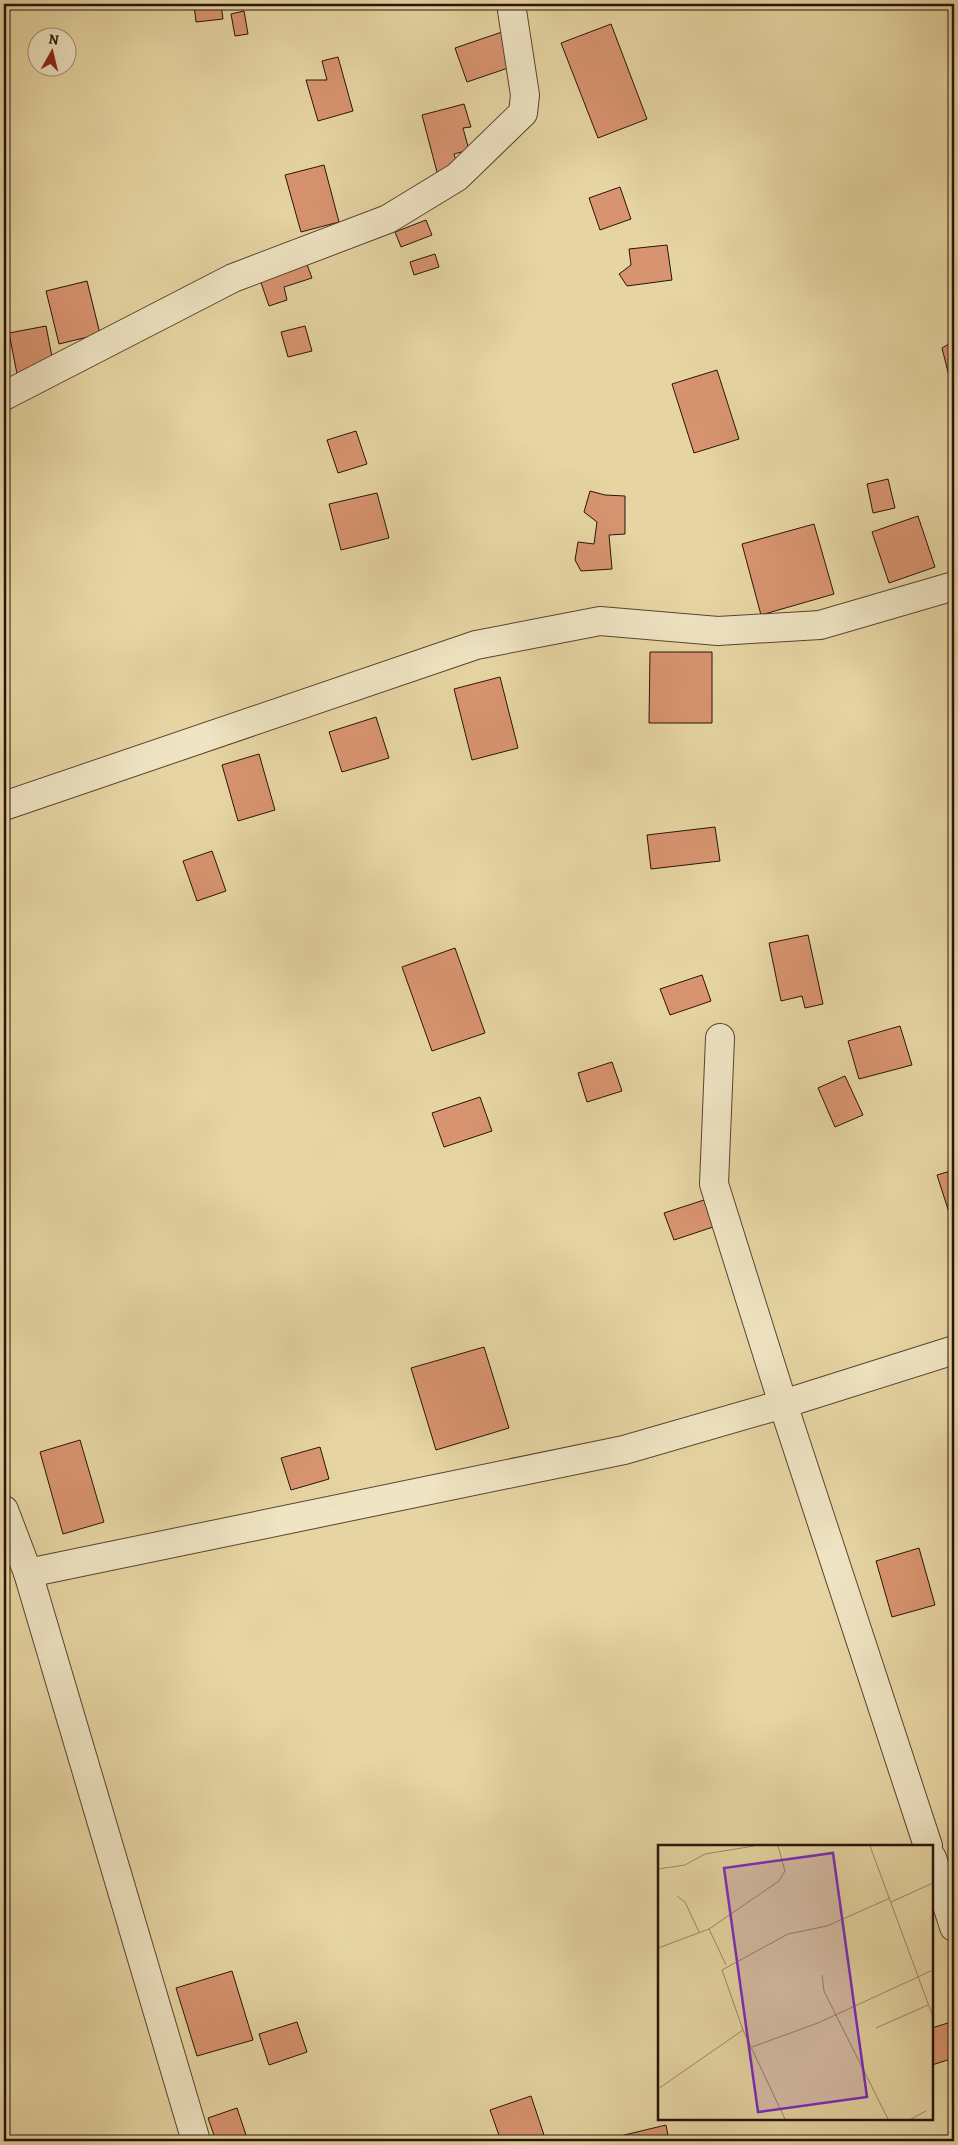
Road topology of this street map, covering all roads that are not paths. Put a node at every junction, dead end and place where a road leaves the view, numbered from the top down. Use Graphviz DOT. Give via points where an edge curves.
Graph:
graph roads {
  1 [pos="511,4"];
  2 [pos="4,396"];
  3 [pos="954,586"];
  4 [pos="4,806"];
  5 [pos="720,1038"];
  6 [pos="954,1350"];
  7 [pos="783,1404"];
  8 [pos="4,1510"];
  9 [pos="28,1573"];
  10 [pos="928,1845"];
  11 [pos="933,1861"];
  12 [pos="954,1927"];
  13 [pos="196,2141"];
  1 -- 2 [label="street" via="525,95 523,113 456,177 388,219 233,278"];
  3 -- 4 [label="street" via="820,624 718,631 600,621 476,645"];
  5 -- 7 [label="street" via="714,1184"];
  6 -- 7 [label="street"];
  7 -- 9 [label="street" via="624,1450"];
  7 -- 10 [label="street"];
  8 -- 9 [label="street"];
  9 -- 13 [label="street"];
  11 -- 12 [label="street"];
}
